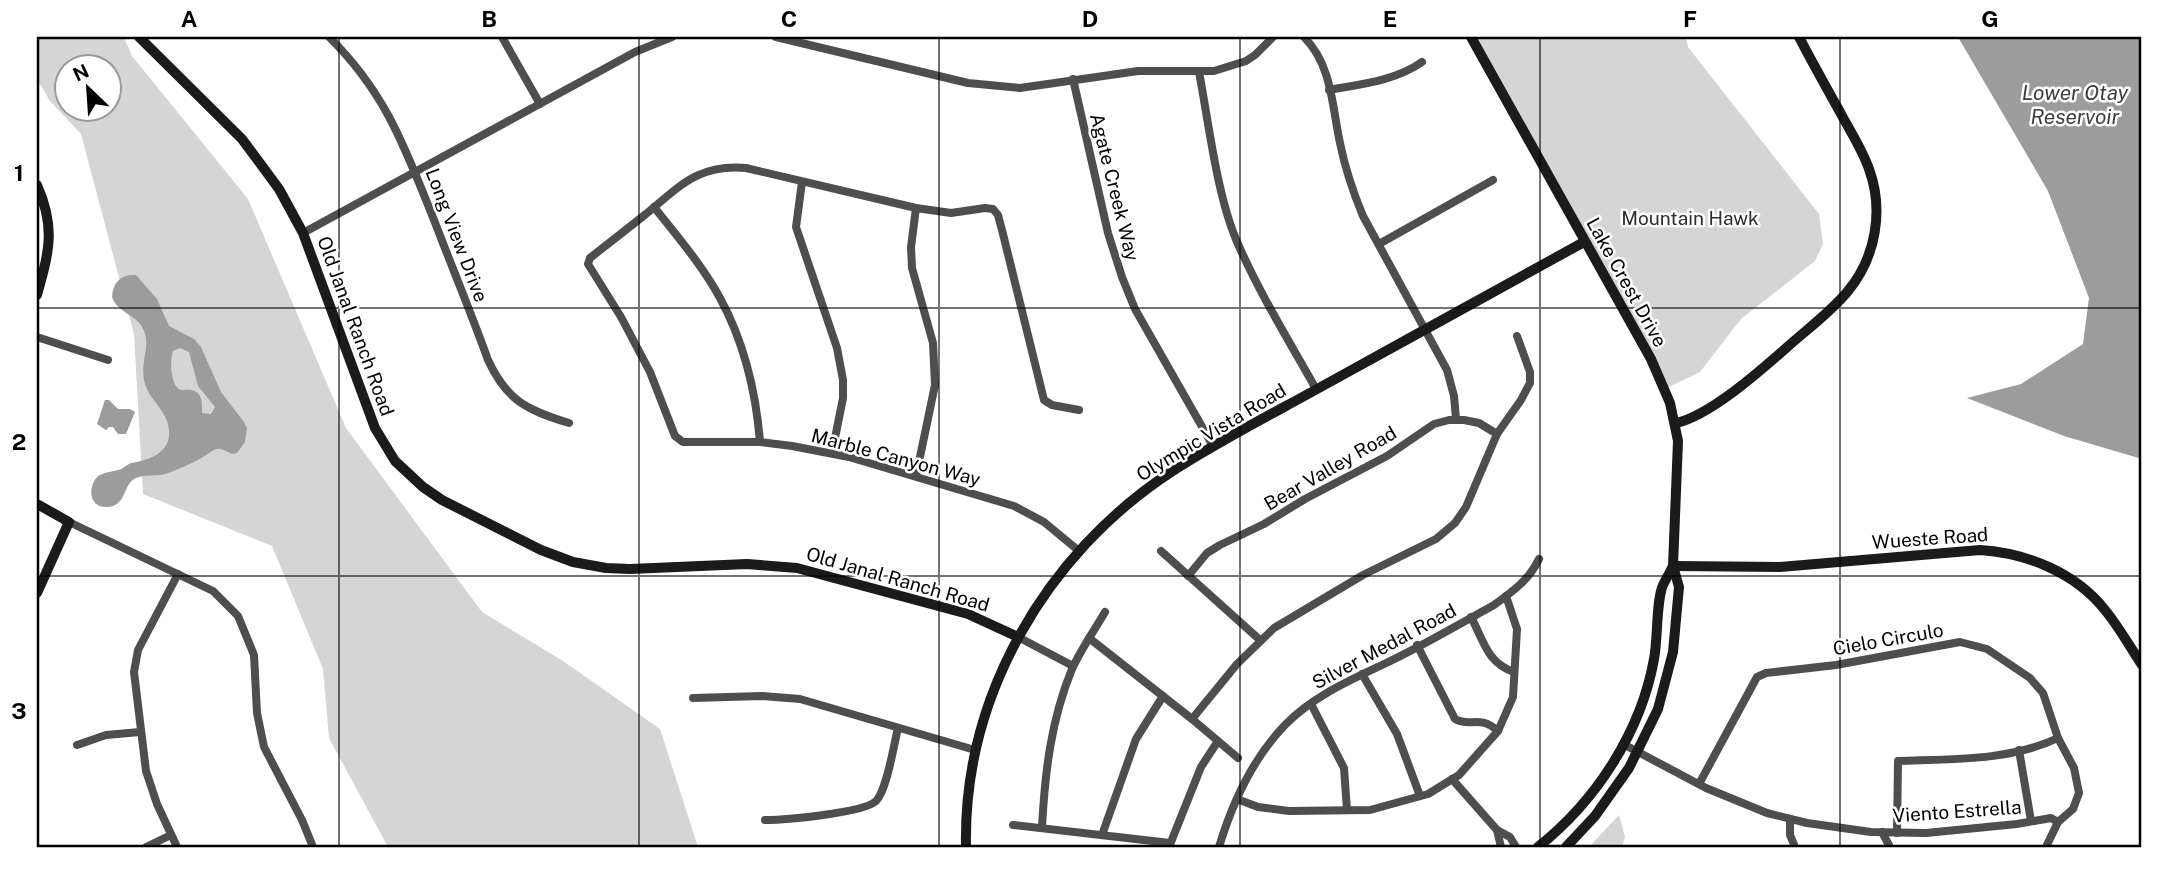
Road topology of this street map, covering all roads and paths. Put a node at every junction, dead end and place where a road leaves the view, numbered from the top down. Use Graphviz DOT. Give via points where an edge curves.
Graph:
graph roads {
  1 [pos="139,37"];
  2 [pos="329,37"];
  3 [pos="502,37"];
  4 [pos="672,37"];
  5 [pos="776,37"];
  6 [pos="1273,37"];
  7 [pos="1304,37"];
  8 [pos="1471,37"];
  9 [pos="1799,37"];
  10 [pos="648,41"];
  11 [pos="1422,62"];
  12 [pos="1199,72"];
  13 [pos="1073,79"];
  14 [pos="1329,90"];
  15 [pos="540,104"];
  16 [pos="416,172"];
  17 [pos="1493,180"];
  18 [pos="802,181"];
  19 [pos="37,185"];
  20 [pos="654,207"];
  21 [pos="915,208"];
  22 [pos="303,233"];
  23 [pos="1584,242"];
  24 [pos="1379,244"];
  25 [pos="37,295"];
  26 [pos="1426,328"];
  27 [pos="1517,336"];
  28 [pos="37,337"];
  29 [pos="108,360"];
  30 [pos="1316,390"];
  31 [pos="1079,411"];
  32 [pos="1456,419"];
  33 [pos="569,423"];
  34 [pos="1675,423"];
  35 [pos="1497,434"];
  36 [pos="760,442"];
  37 [pos="1213,446"];
  38 [pos="832,453"];
  39 [pos="916,477"];
  40 [pos="37,504"];
  41 [pos="69,522"];
  42 [pos="1079,551"];
  43 [pos="1161,551"];
  44 [pos="1539,559"];
  45 [pos="1673,566"];
  46 [pos="178,574"];
  47 [pos="1188,576"];
  48 [pos="37,593"];
  49 [pos="1506,596"];
  50 [pos="1105,612"];
  51 [pos="1471,617"];
  52 [pos="1018,637"];
  53 [pos="1090,638"];
  54 [pos="1260,640"];
  55 [pos="1417,645"];
  56 [pos="2142,665"];
  57 [pos="1073,666"];
  58 [pos="1514,672"];
  59 [pos="1362,674"];
  60 [pos="1163,696"];
  61 [pos="693,698"];
  62 [pos="1311,704"];
  63 [pos="1192,719"];
  64 [pos="898,728"];
  65 [pos="140,732"];
  66 [pos="1498,732"];
  67 [pos="2058,738"];
  68 [pos="1218,741"];
  69 [pos="1623,744"];
  70 [pos="77,745"];
  71 [pos="975,750"];
  72 [pos="2019,750"];
  73 [pos="1638,752"];
  74 [pos="1238,758"];
  75 [pos="1452,779"];
  76 [pos="1699,784"];
  77 [pos="1420,796"];
  78 [pos="1237,799"];
  79 [pos="1347,810"];
  80 [pos="1790,819"];
  81 [pos="765,820"];
  82 [pos="2031,821"];
  83 [pos="2058,822"];
  84 [pos="1013,825"];
  85 [pos="1042,827"];
  86 [pos="1497,830"];
  87 [pos="1882,832"];
  88 [pos="1897,833"];
  89 [pos="171,835"];
  90 [pos="1102,835"];
  91 [pos="1169,845"];
  92 [pos="146,847"];
  93 [pos="177,847"];
  94 [pos="313,847"];
  95 [pos="966,847"];
  96 [pos="1219,847"];
  97 [pos="1501,847"];
  98 [pos="1516,847"];
  99 [pos="1538,847"];
  100 [pos="1566,847"];
  101 [pos="1795,847"];
  102 [pos="1890,847"];
  103 [pos="2046,847"];
  1 -- 22 [label="street, Old Janal Ranch Road" via="242,139 279,189"];
  2 -- 16 [label="street, Long View Drive" via="380,98"];
  3 -- 15 [label="street"];
  4 -- 10 [label="street"];
  5 -- 13 [label="street" via="983,85 1020,88"];
  6 -- 12 [label="street" via="1245,61"];
  7 -- 14 [label="street" via="1320,57"];
  8 -- 23 [label="street, Lake Crest Drive"];
  9 -- 34 [label="street" via="1868,167 1876,214 1869,254 1841,299 1769,363 1710,408"];
  10 -- 15 [label="street"];
  11 -- 14 [label="street" via="1408,72"];
  12 -- 13 [label="street" via="1138,71"];
  12 -- 30 [label="street" via="1218,174 1237,243"];
  13 -- 37 [label="street, Agate Creek Way" via="1122,277 1135,309"];
  14 -- 24 [label="street" via="1352,191"];
  15 -- 16 [label="street"];
  16 -- 22 [label="street"];
  16 -- 33 [label="street, Long View Drive" via="501,386 525,407"];
  17 -- 24 [label="street"];
  18 -- 20 [label="street" via="726,166 690,178"];
  18 -- 21 [label="street"];
  18 -- 38 [label="street" via="796,227 837,348 843,380"];
  19 -- 25 [label="street" via="50,239"];
  20 -- 36 [label="street" via="725,307 746,362"];
  20 -- 36 [label="street, Marble Canyon Way" via="588,264 650,372 675,436 688,443"];
  21 -- 31 [label="street" via="951,213 985,208 998,215 1044,400"];
  21 -- 39 [label="street" via="912,268 933,343 935,385"];
  22 -- 52 [label="street, Old Janal Ranch Road" via="375,428 403,470 442,500 573,562 630,569 747,564 797,568 968,614"];
  23 -- 26 [label="street, Olympic Vista Road"];
  23 -- 34 [label="street, Lake Crest Drive" via="1651,359"];
  24 -- 26 [label="street"];
  26 -- 30 [label="street, Olympic Vista Road"];
  26 -- 32 [label="street" via="1452,383"];
  27 -- 35 [label="street" via="1530,383"];
  28 -- 29 [label="street"];
  30 -- 37 [label="street, Olympic Vista Road"];
  32 -- 35 [label="street" via="1479,423"];
  32 -- 47 [label="street, Bear Valley Road" via="1427,428 1387,456 1220,545"];
  34 -- 45 [label="street, Lake Crest Drive"];
  35 -- 54 [label="street" via="1466,507 1446,531 1363,575"];
  36 -- 38 [label="street, Marble Canyon Way"];
  37 -- 42 [label="street, Olympic Vista Road" via="1143,493"];
  38 -- 39 [label="street, Marble Canyon Way"];
  39 -- 42 [label="street, Marble Canyon Way" via="1014,506 1044,522"];
  40 -- 41 [label="street"];
  41 -- 46 [label="street"];
  41 -- 48 [label="street"];
  42 -- 52 [label="street, Olympic Vista Road"];
  43 -- 47 [label="street"];
  44 -- 49 [label="street, Silver Medal Road" via="1535,569"];
  45 -- 56 [label="street, Wueste Road" via="1780,567 1980,550 2003,552 2067,576 2105,610"];
  45 -- 69 [label="street, Lake Crest Drive" via="1662,587 1651,675"];
  45 -- 73 [label="street, Lake Crest Drive" via="1679,587 1673,652 1658,709"];
  46 -- 65 [label="street" via="136,657 134,686"];
  46 -- 94 [label="street" via="218,595 243,624 254,655 264,747"];
  47 -- 54 [label="street"];
  49 -- 51 [label="street, Silver Medal Road"];
  49 -- 58 [label="street" via="1517,629"];
  50 -- 53 [label="street"];
  51 -- 55 [label="street, Silver Medal Road"];
  51 -- 58 [label="street" via="1491,659"];
  52 -- 57 [label="street, Old Janal Ranch Road"];
  52 -- 71 [label="street, Olympic Vista Road"];
  53 -- 57 [label="street"];
  53 -- 60 [label="street"];
  54 -- 63 [label="street"];
  55 -- 59 [label="street, Silver Medal Road"];
  55 -- 66 [label="street" via="1455,719 1481,721"];
  57 -- 85 [label="street" via="1049,743"];
  58 -- 66 [label="street" via="1513,696"];
  59 -- 62 [label="street, Silver Medal Road"];
  59 -- 77 [label="street" via="1397,734"];
  60 -- 63 [label="street"];
  60 -- 90 [label="street" via="1136,739"];
  61 -- 64 [label="street" via="781,696"];
  62 -- 78 [label="street, Silver Medal Road" via="1285,724 1267,747"];
  62 -- 79 [label="street" via="1344,768"];
  63 -- 68 [label="street"];
  64 -- 71 [label="street"];
  64 -- 81 [label="street" via="877,800 814,817"];
  65 -- 70 [label="street" via="106,735"];
  65 -- 89 [label="street" via="149,784"];
  66 -- 75 [label="street"];
  67 -- 72 [label="street"];
  67 -- 76 [label="street, Cielo Circulo" via="2043,693 2030,678 1987,649 1960,642 1757,677"];
  67 -- 83 [label="street, Cielo Circulo" via="2074,768 2079,793 2073,809"];
  68 -- 74 [label="street"];
  68 -- 91 [label="street" via="1201,767"];
  69 -- 73 [label="street, Viento Estrella"];
  69 -- 99 [label="street, Lake Crest Drive" via="1583,803"];
  71 -- 95 [label="street, Olympic Vista Road"];
  72 -- 82 [label="street"];
  72 -- 88 [label="street" via="1985,757 1898,761"];
  73 -- 76 [label="street, Viento Estrella"];
  73 -- 100 [label="street, Lake Crest Drive" via="1613,793"];
  75 -- 77 [label="street"];
  75 -- 86 [label="street"];
  76 -- 80 [label="street, Viento Estrella"];
  77 -- 79 [label="street" via="1370,810"];
  78 -- 79 [label="street" via="1289,811"];
  78 -- 96 [label="street, Silver Medal Road"];
  80 -- 87 [label="street, Viento Estrella"];
  80 -- 101 [label="street"];
  82 -- 83 [label="street, Viento Estrella" via="2050,818"];
  82 -- 88 [label="street, Viento Estrella"];
  83 -- 103 [label="street, Cielo Circulo"];
  84 -- 85 [label="street"];
  85 -- 90 [label="street"];
  86 -- 97 [label="street"];
  86 -- 98 [label="street"];
  87 -- 88 [label="street, Viento Estrella"];
  87 -- 102 [label="street"];
  89 -- 92 [label="street"];
  89 -- 93 [label="street"];
  90 -- 91 [label="street"];
}
